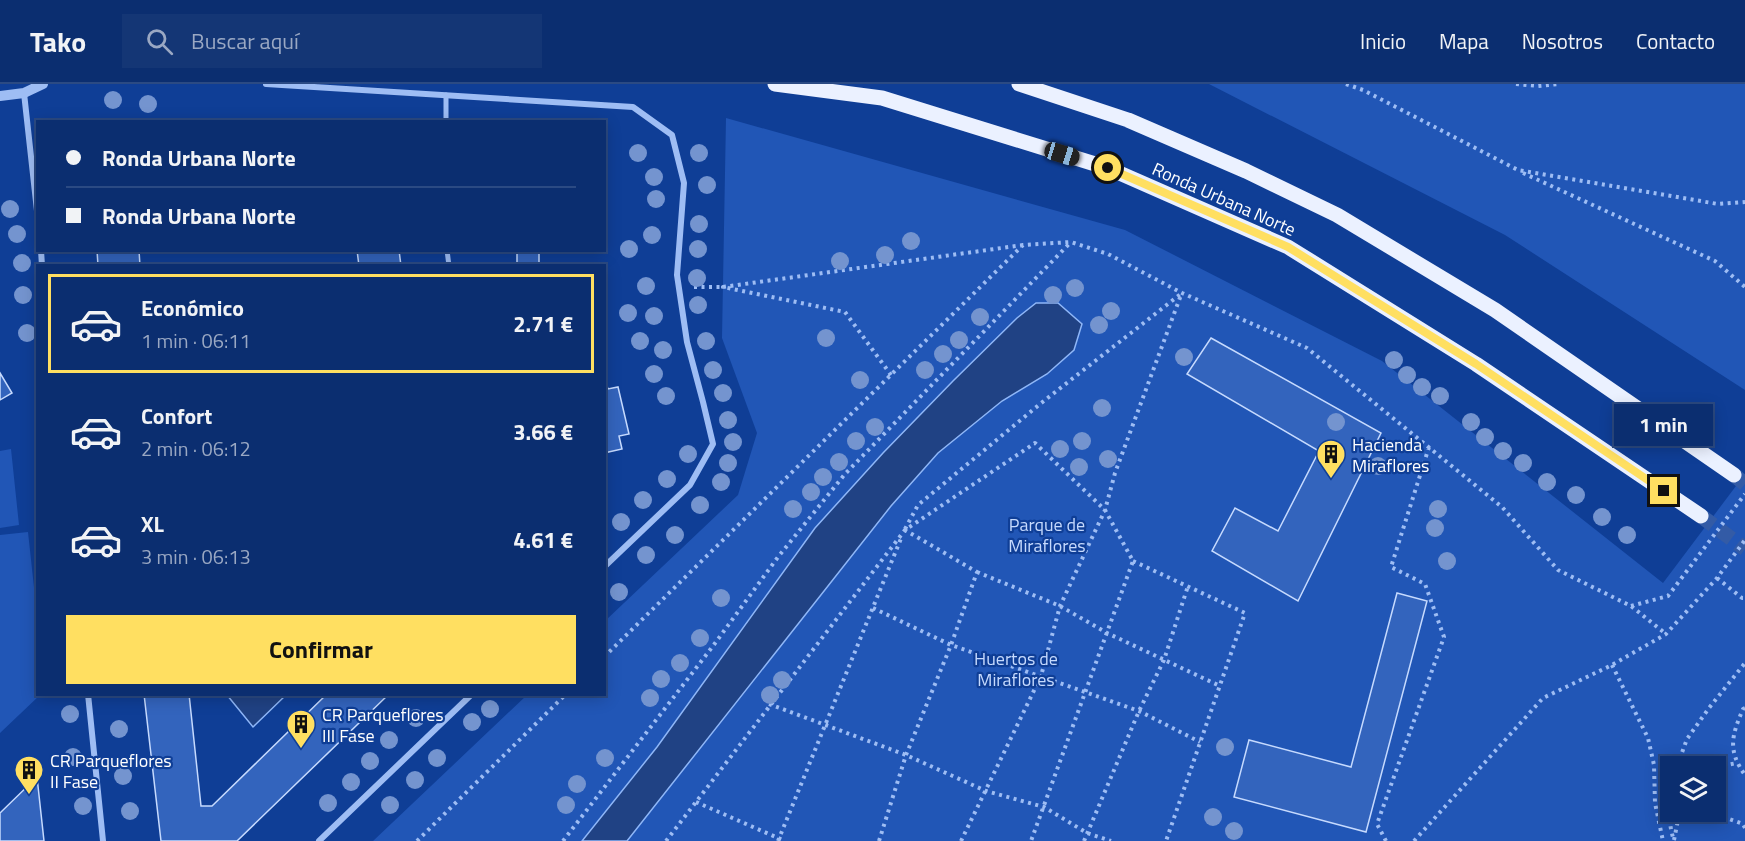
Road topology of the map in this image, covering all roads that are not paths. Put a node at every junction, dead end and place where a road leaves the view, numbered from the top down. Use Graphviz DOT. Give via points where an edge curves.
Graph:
graph roads {
  1 [pos="43,84"];
  2 [pos="266,84"];
  3 [pos="775,84"];
  4 [pos="1019,84"];
  5 [pos="24,93"];
  6 [pos="446,95"];
  7 [pos="0,96"];
  8 [pos="446,120"];
  9 [pos="36,202"];
  10 [pos="1734,475"];
  11 [pos="1701,516"];
  12 [pos="606,565"];
  13 [pos="88,696"];
  14 [pos="469,696"];
  15 [pos="103,841"];
  16 [pos="319,841"];
  1 -- 5 [label="street"];
  2 -- 6 [label="street"];
  3 -- 11 [label="main road, Ronda Urbana Norte" via="882,99 1108,168 1288,247 1476,364"];
  4 -- 10 [label="main road, Ronda Urbana Norte" via="1128,120 1337,215 1496,310"];
  5 -- 7 [label="street"];
  5 -- 9 [label="street"];
  6 -- 8 [label="street"];
  6 -- 12 [label="street" via="633,107 672,135 684,183 677,274 687,342 712,444 690,485"];
  13 -- 15 [label="street"];
  14 -- 16 [label="street"];
}
